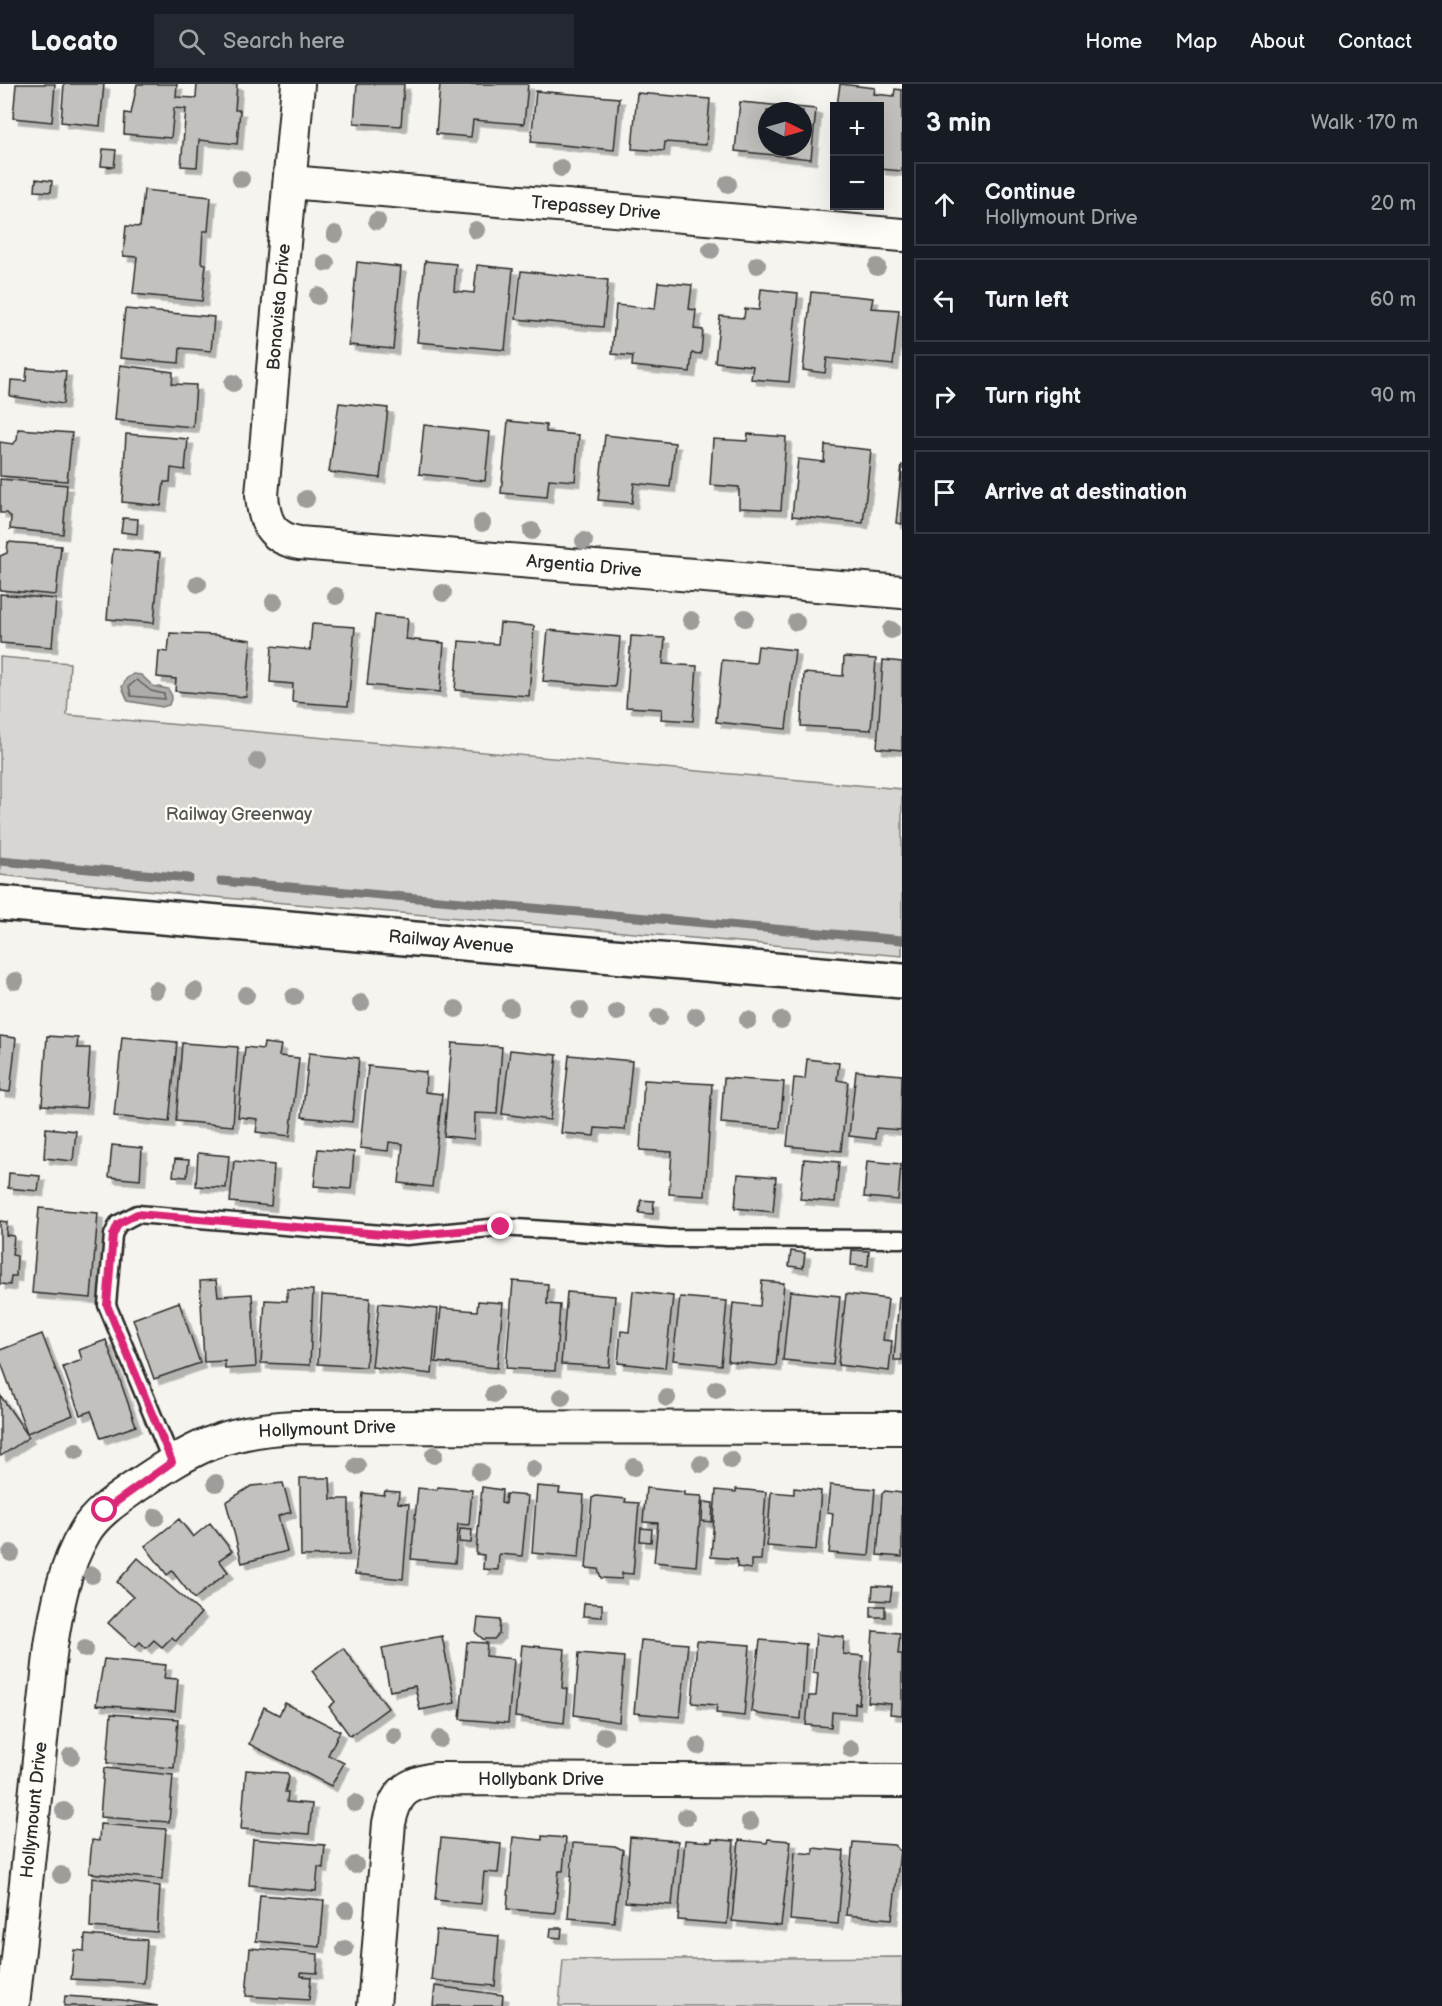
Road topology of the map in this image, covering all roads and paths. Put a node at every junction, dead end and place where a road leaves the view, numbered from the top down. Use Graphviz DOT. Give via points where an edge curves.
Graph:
graph roads {
  1 [pos="298,84"];
  2 [pos="290,182"];
  3 [pos="902,235"];
  4 [pos="270,528"];
  5 [pos="902,592"];
  6 [pos="0,903"];
  7 [pos="902,981"];
  8 [pos="902,1239"];
  9 [pos="902,1428"];
  10 [pos="172,1462"];
  11 [pos="902,1781"];
  12 [pos="13,2006"];
  13 [pos="374,2006"];
  1 -- 2 [label="street, Bonavista Drive"];
  2 -- 3 [label="street, Trepassey Drive"];
  2 -- 4 [label="street, Bonavista Drive" via="263,478 263,508"];
  4 -- 5 [label="street, Argentia Drive" via="278,537 299,543"];
  6 -- 7 [label="main road, Railway Avenue"];
  8 -- 10 [label="lane" via="668,1238 501,1227 406,1236 137,1214 118,1224 113,1235 107,1305"];
  9 -- 10 [label="street, Hollymount Drive" via="295,1427 222,1437"];
  10 -- 12 [label="street, Hollymount Drive" via="105,1510 86,1530 62,1586 51,1646"];
  11 -- 13 [label="street, Hollybank Drive" via="435,1779 415,1783 402,1791 393,1805 389,1823"];
}
